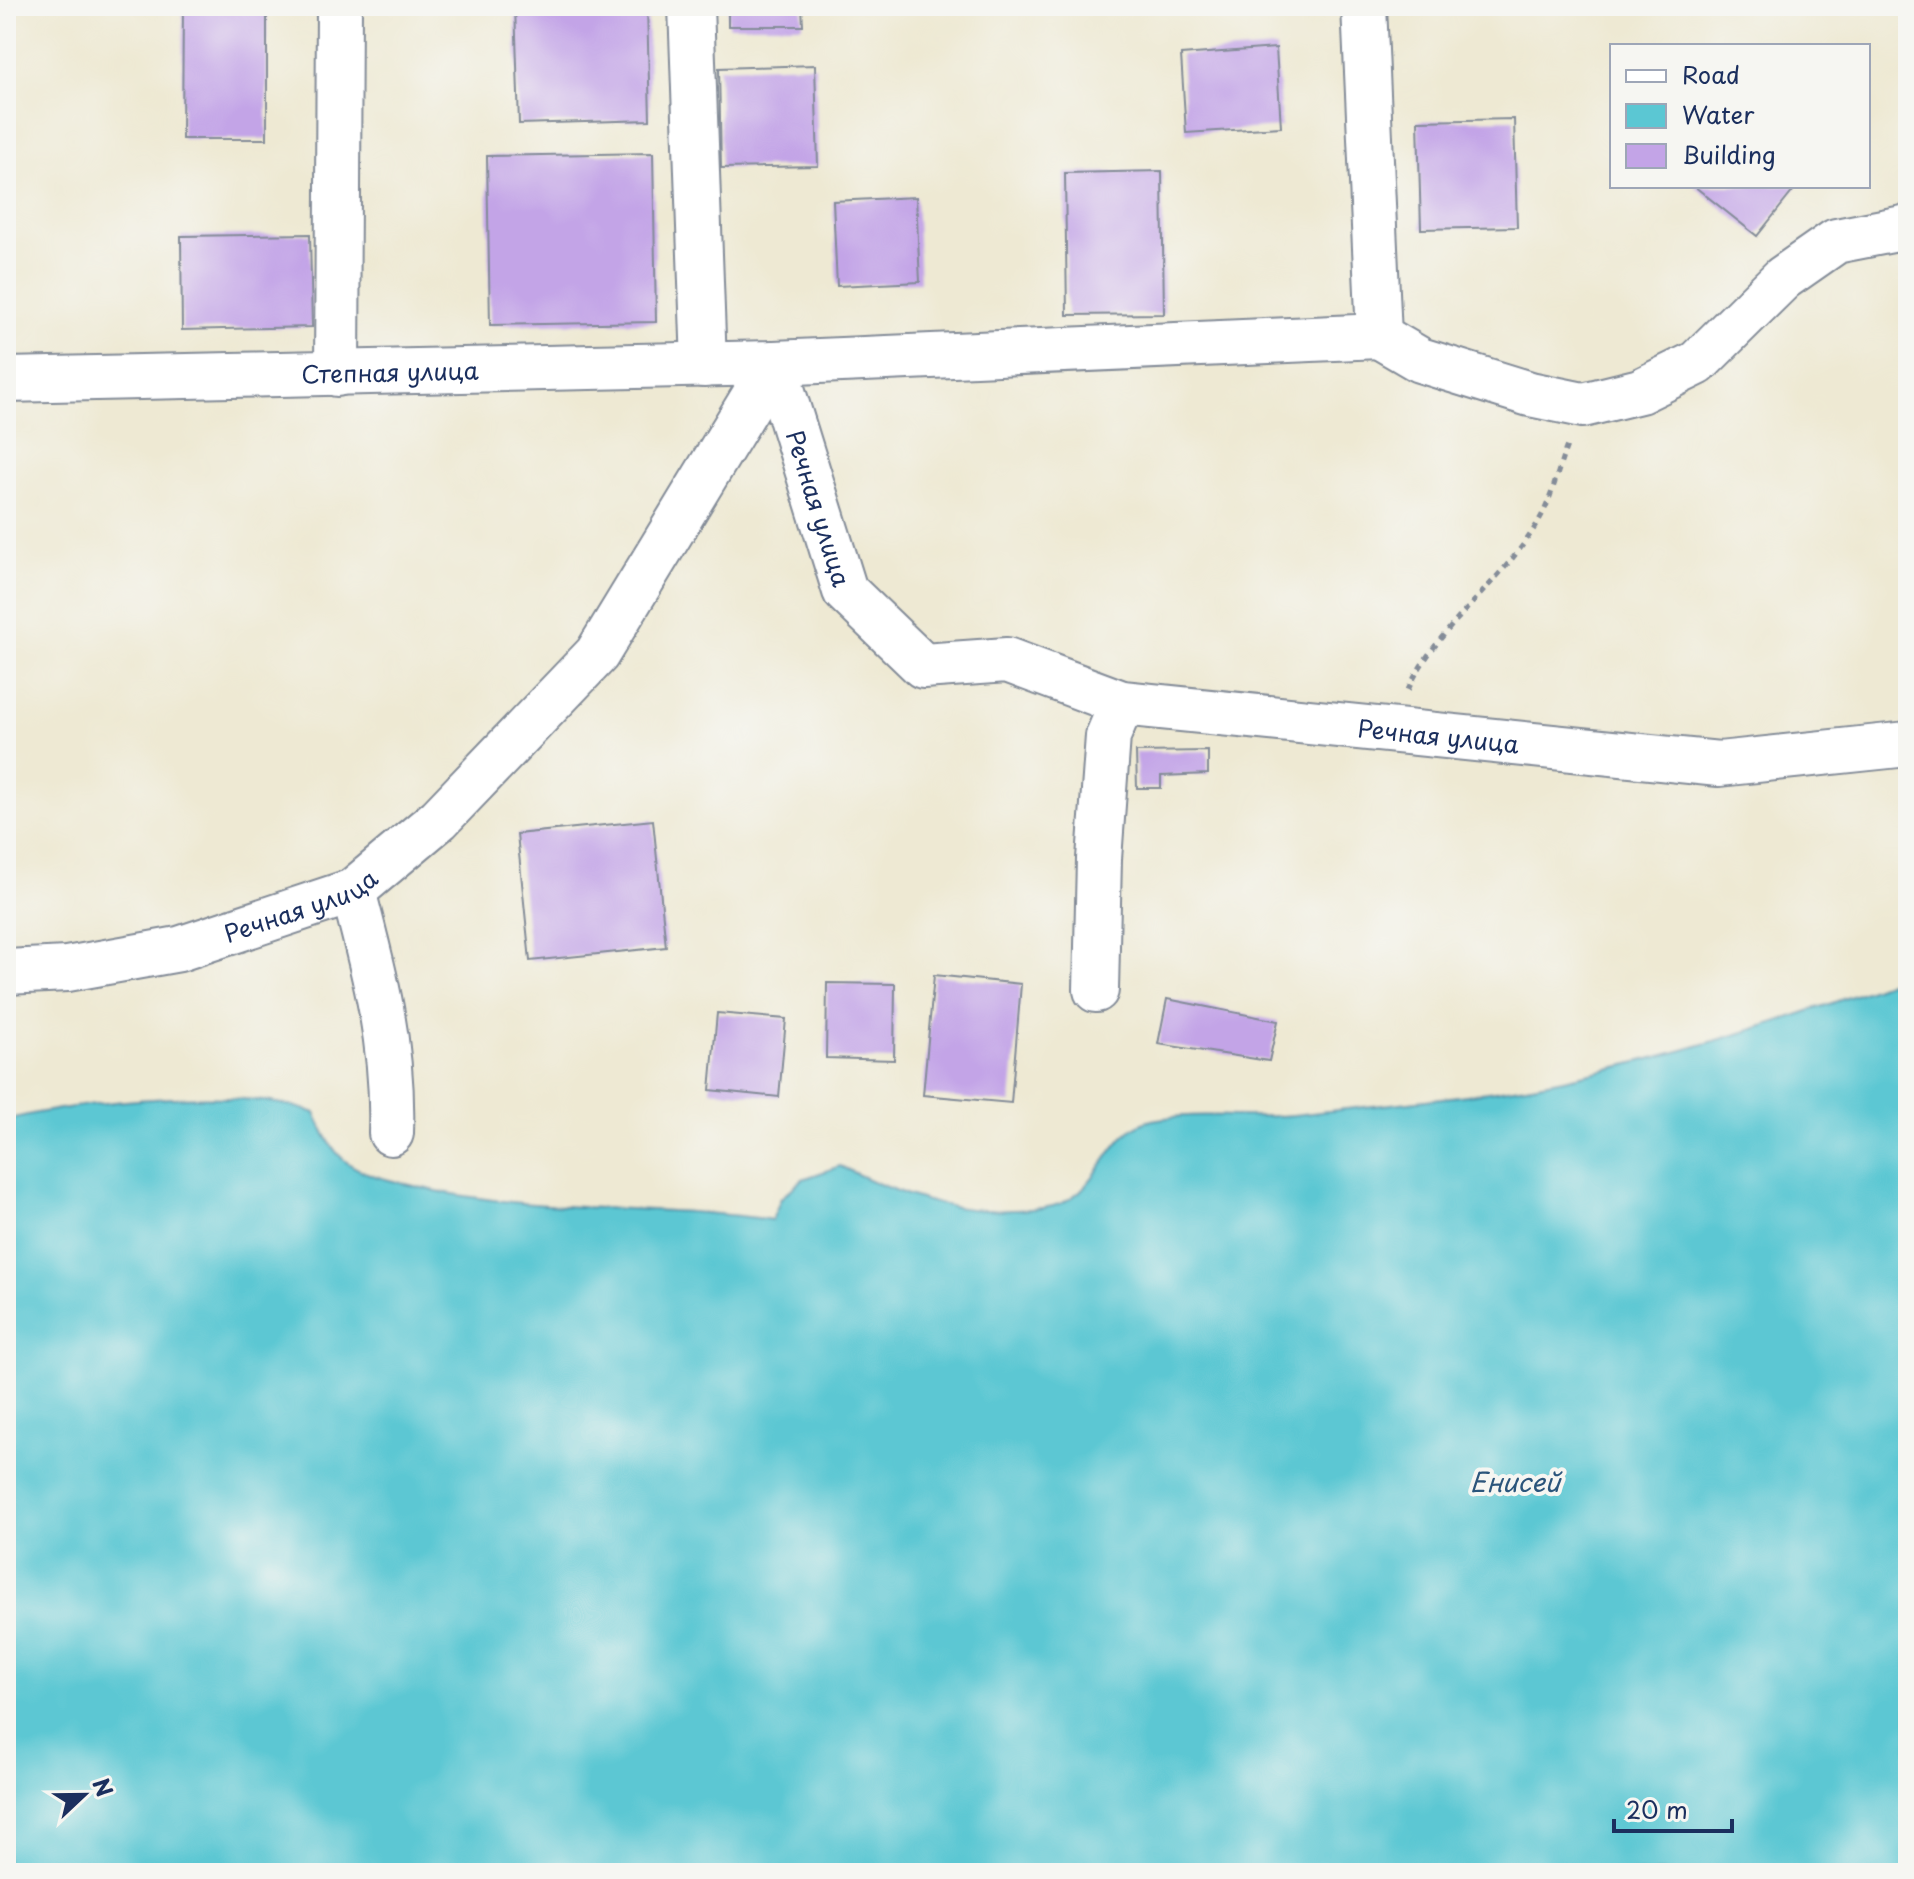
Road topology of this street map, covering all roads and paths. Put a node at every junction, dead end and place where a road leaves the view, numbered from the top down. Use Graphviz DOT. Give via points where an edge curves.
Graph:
graph roads {
  1 [pos="339,6"];
  2 [pos="691,6"];
  3 [pos="1364,6"];
  4 [pos="1908,227"];
  5 [pos="1379,336"];
  6 [pos="774,363"];
  7 [pos="704,365"];
  8 [pos="337,374"];
  9 [pos="6,380"];
  10 [pos="1583,405"];
  11 [pos="1122,703"];
  12 [pos="1391,729"];
  13 [pos="1908,744"];
  14 [pos="353,891"];
  15 [pos="6,972"];
  16 [pos="1096,990"];
  17 [pos="391,1133"];
  1 -- 8 [label="lane"];
  2 -- 7 [label="lane"];
  3 -- 5 [label="lane"];
  4 -- 10 [label="lane" via="1836,241 1783,278 1697,363 1640,391"];
  5 -- 6 [label="lane, Степная улица"];
  5 -- 10 [label="lane" via="1420,360"];
  6 -- 7 [label="lane, Степная улица"];
  6 -- 11 [label="lane, Речная улица" via="845,591 923,666 1007,660"];
  6 -- 14 [label="lane, Речная улица" via="597,654 439,819"];
  7 -- 8 [label="lane, Степная улица"];
  8 -- 9 [label="lane, Степная улица"];
  10 -- 12 [label="path" via="1543,513 1419,667"];
  11 -- 12 [label="lane, Речная улица"];
  11 -- 16 [label="lane" via="1108,736"];
  12 -- 13 [label="lane, Речная улица" via="1443,739 1719,764"];
  14 -- 15 [label="lane, Речная улица" via="179,949 67,969"];
  14 -- 17 [label="lane" via="383,1006"];
}
